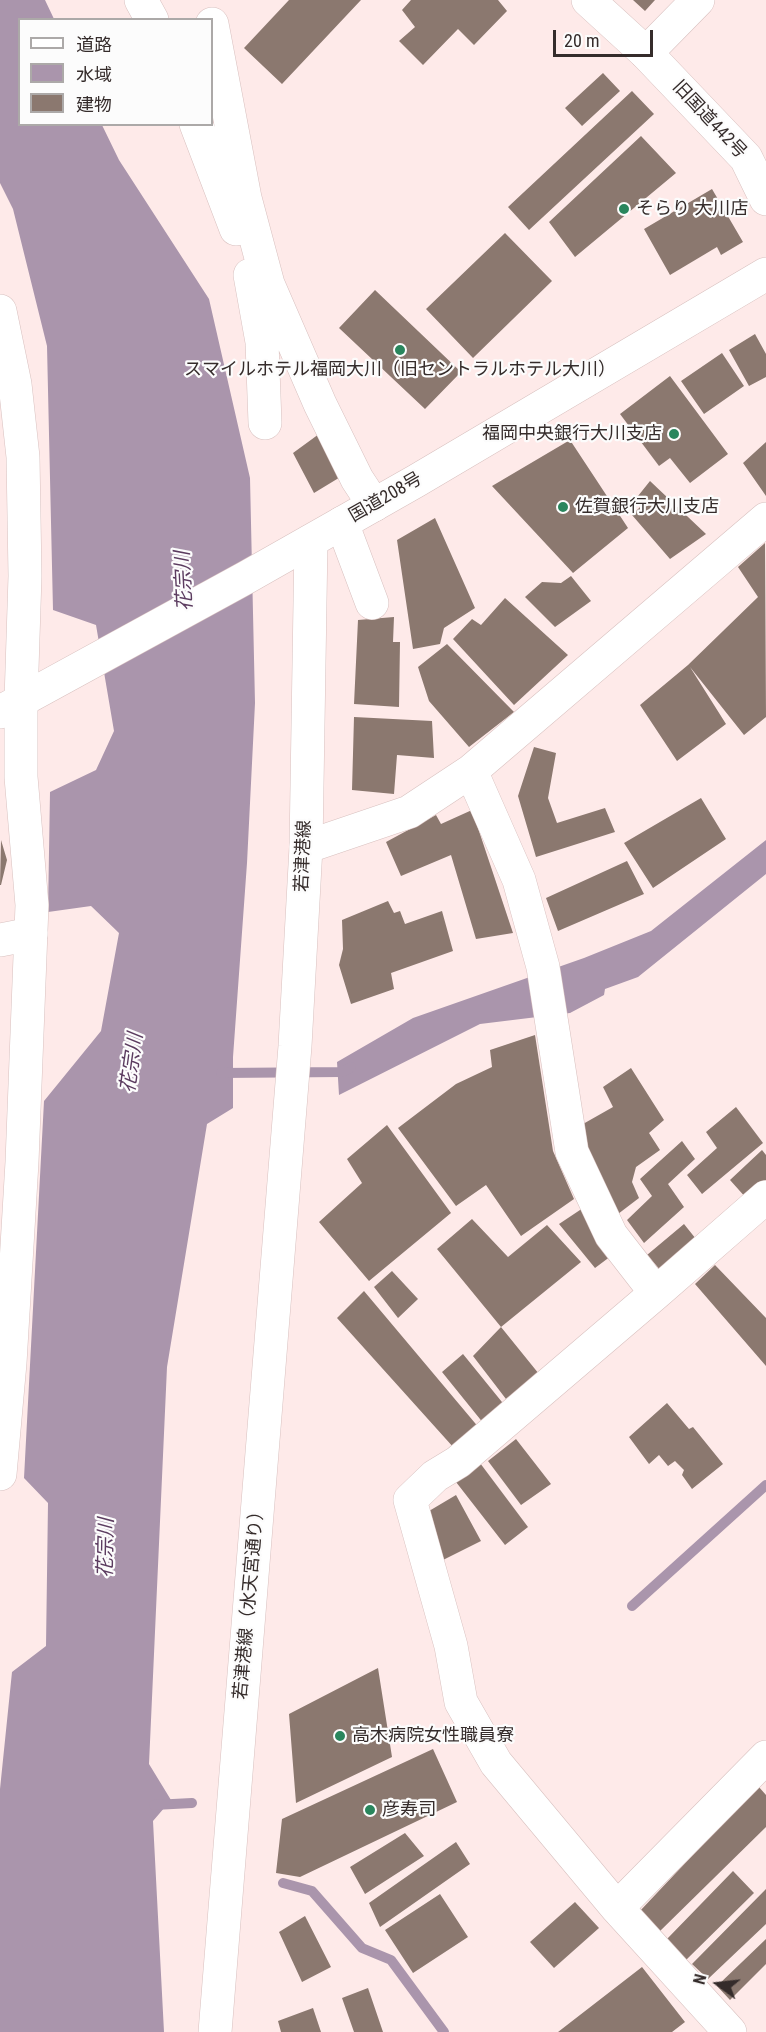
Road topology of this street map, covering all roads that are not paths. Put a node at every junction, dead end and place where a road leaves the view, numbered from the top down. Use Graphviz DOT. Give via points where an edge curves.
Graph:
graph roads {
  1 [pos="141,0"];
  2 [pos="206,0"];
  3 [pos="588,0"];
  4 [pos="698,0"];
  5 [pos="151,18"];
  6 [pos="210,18"];
  7 [pos="213,32"];
  8 [pos="646,53"];
  9 [pos="197,126"];
  10 [pos="766,199"];
  11 [pos="258,272"];
  12 [pos="766,274"];
  13 [pos="0,311"];
  14 [pos="265,423"];
  15 [pos="374,505"];
  16 [pos="766,519"];
  17 [pos="342,523"];
  18 [pos="311,541"];
  19 [pos="372,603"];
  20 [pos="20,701"];
  21 [pos="471,771"];
  22 [pos="306,847"];
  23 [pos="31,933"];
  24 [pos="0,940"];
  25 [pos="285,1170"];
  26 [pos="766,1197"];
  27 [pos="656,1293"];
  28 [pos="0,1474"];
  29 [pos="766,1756"];
  30 [pos="617,1908"];
  31 [pos="215,2032"];
  32 [pos="730,2032"];
  1 -- 5 [label="main road"];
  2 -- 6 [label="main road"];
  3 -- 8 [label="main road, 旧国道442号"];
  4 -- 8 [label="main road"];
  7 -- 11 [label="main road"];
  8 -- 10 [label="main road, 旧国道442号" via="746,158"];
  9 -- 11 [label="main road"];
  11 -- 14 [label="main road"];
  11 -- 15 [label="main road" via="357,479"];
  12 -- 15 [label="main road, 国道208号"];
  13 -- 20 [label="main road" via="15,384 23,457 25,576"];
  15 -- 17 [label="main road, 国道208号"];
  16 -- 21 [label="main road"];
  17 -- 18 [label="main road, 国道208号"];
  17 -- 19 [label="main road"];
  18 -- 20 [label="main road, 国道208号"];
  18 -- 22 [label="main road, 若津港線"];
  20 -- 23 [label="main road"];
  21 -- 22 [label="main road" via="409,812"];
  21 -- 27 [label="main road" via="519,880 544,969 572,1152 611,1236"];
  22 -- 25 [label="main road, 若津港線"];
  23 -- 24 [label="main road"];
  23 -- 28 [label="main road" via="21,1186"];
  25 -- 31 [label="main road, 若津港線（水天宮通り）"];
  26 -- 27 [label="main road"];
  27 -- 30 [label="main road" via="410,1500 451,1646 460,1702 496,1763"];
  29 -- 30 [label="main road"];
  30 -- 32 [label="main road"];
}
